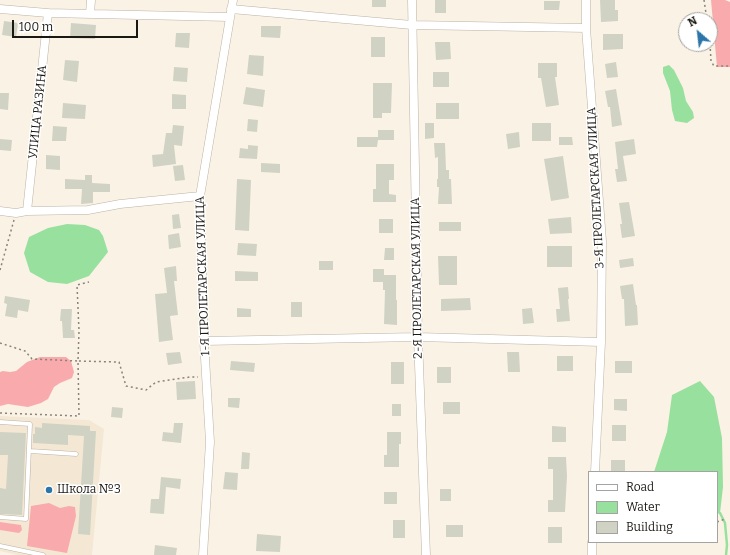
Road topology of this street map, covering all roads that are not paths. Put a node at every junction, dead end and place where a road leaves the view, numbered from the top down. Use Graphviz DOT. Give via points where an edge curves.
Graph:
graph roads {
  1 [pos="91,0"];
  2 [pos="232,0"];
  3 [pos="412,0"];
  4 [pos="586,0"];
  5 [pos="0,9"];
  6 [pos="48,13"];
  7 [pos="230,13"];
  8 [pos="90,14"];
  9 [pos="412,25"];
  10 [pos="586,28"];
  11 [pos="200,196"];
  12 [pos="0,211"];
  13 [pos="27,211"];
  14 [pos="418,337"];
  15 [pos="204,340"];
  16 [pos="600,342"];
  17 [pos="0,422"];
  18 [pos="30,451"];
  19 [pos="76,454"];
  20 [pos="595,471"];
  21 [pos="0,517"];
  22 [pos="592,543"];
  23 [pos="0,546"];
  24 [pos="43,555"];
  25 [pos="203,555"];
  26 [pos="426,555"];
  27 [pos="592,555"];
  1 -- 8 [label="street"];
  2 -- 7 [label="street, 1-Я ПРОЛЕТАРСКАЯ УЛИЦА"];
  3 -- 9 [label="street, 2-Я ПРОЛЕТАРСКАЯ УЛИЦА"];
  4 -- 10 [label="street, 3-Я ПРОЛЕТАРСКАЯ УЛИЦА"];
  5 -- 6 [label="street"];
  6 -- 8 [label="street"];
  6 -- 13 [label="street, УЛИЦА РАЗИНА"];
  7 -- 8 [label="street"];
  7 -- 9 [label="street"];
  7 -- 11 [label="street, 1-Я ПРОЛЕТАРСКАЯ УЛИЦА"];
  9 -- 10 [label="street"];
  9 -- 14 [label="street, 2-Я ПРОЛЕТАРСКАЯ УЛИЦА"];
  10 -- 16 [label="street, 3-Я ПРОЛЕТАРСКАЯ УЛИЦА" via="602,241"];
  11 -- 13 [label="street" via="88,210"];
  11 -- 15 [label="street, 1-Я ПРОЛЕТАРСКАЯ УЛИЦА"];
  12 -- 13 [label="street"];
  14 -- 15 [label="street"];
  14 -- 16 [label="street"];
  14 -- 26 [label="street, 2-Я ПРОЛЕТАРСКАЯ УЛИЦА"];
  15 -- 25 [label="street, 1-Я ПРОЛЕТАРСКАЯ УЛИЦА" via="210,442"];
  16 -- 20 [label="street, 3-Я ПРОЛЕТАРСКАЯ УЛИЦА"];
  17 -- 18 [label="lane" via="30,424"];
  18 -- 19 [label="lane"];
  18 -- 21 [label="lane" via="26,519"];
  22 -- 27 [label="street"];
  23 -- 24 [label="lane"];
}
